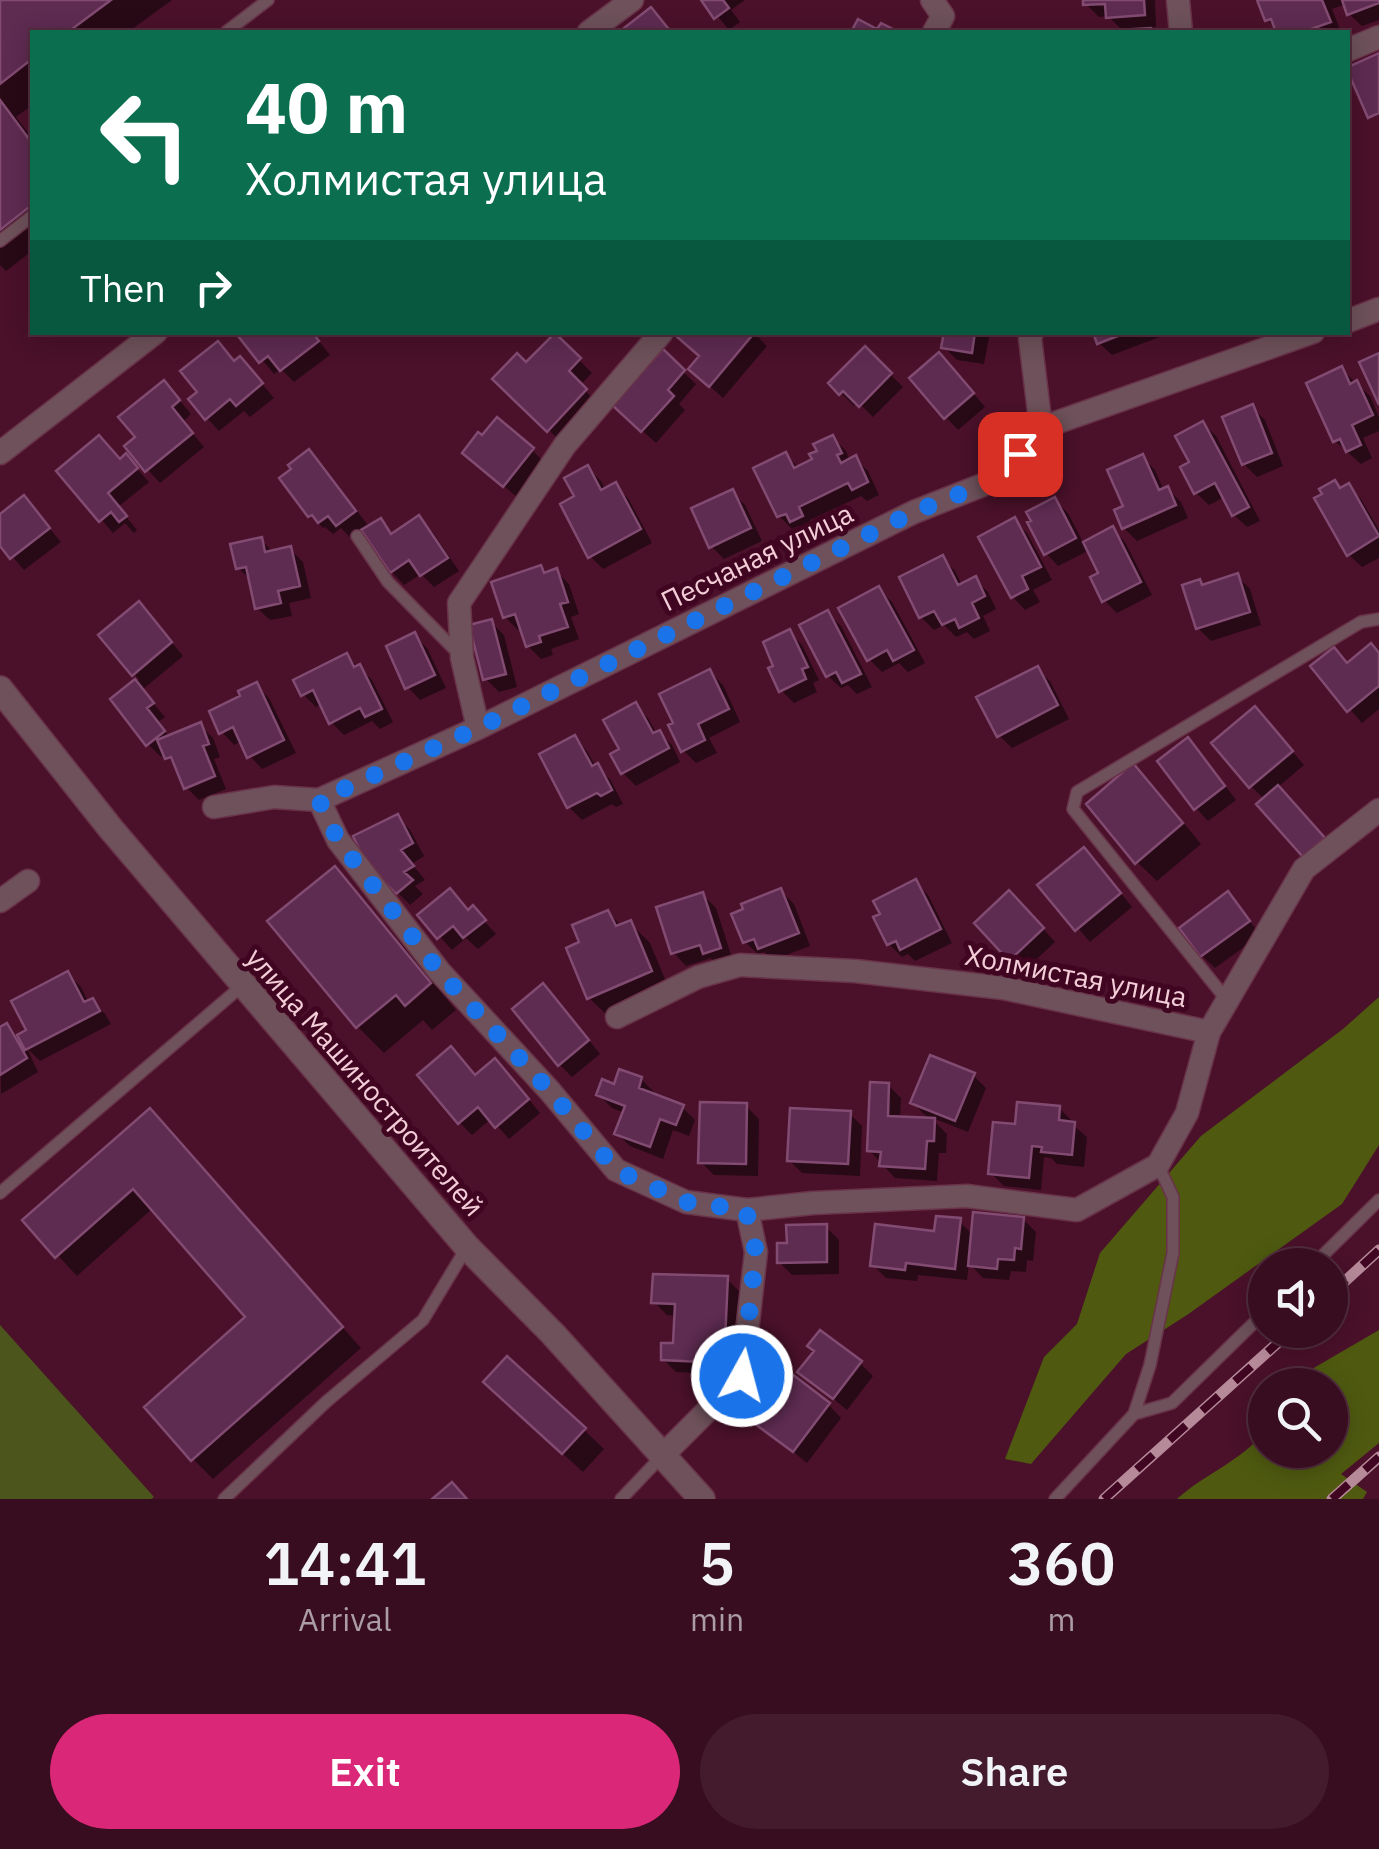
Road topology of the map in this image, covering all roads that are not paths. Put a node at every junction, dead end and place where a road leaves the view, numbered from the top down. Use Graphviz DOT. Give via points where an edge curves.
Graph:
graph roads {
  1 [pos="268,0"];
  2 [pos="632,0"];
  3 [pos="932,0"];
  4 [pos="1178,0"];
  5 [pos="229,30"];
  6 [pos="592,30"];
  7 [pos="935,30"];
  8 [pos="1181,30"];
  9 [pos="1379,37"];
  10 [pos="1350,49"];
  11 [pos="30,218"];
  12 [pos="0,241"];
  13 [pos="1379,310"];
  14 [pos="1350,319"];
  15 [pos="152,335"];
  16 [pos="659,335"];
  17 [pos="1031,335"];
  18 [pos="1306,335"];
  19 [pos="1042,428"];
  20 [pos="0,453"];
  21 [pos="357,536"];
  22 [pos="1379,618"];
  23 [pos="462,658"];
  24 [pos="0,689"];
  25 [pos="478,728"];
  26 [pos="319,800"];
  27 [pos="214,806"];
  28 [pos="1379,810"];
  29 [pos="28,880"];
  30 [pos="0,901"];
  31 [pos="243,985"];
  32 [pos="1226,1000"];
  33 [pos="617,1018"];
  34 [pos="1208,1032"];
  35 [pos="1158,1164"];
  36 [pos="0,1193"];
  37 [pos="1379,1200"];
  38 [pos="746,1210"];
  39 [pos="467,1247"];
  40 [pos="1330,1248"];
  41 [pos="1248,1329"];
  42 [pos="1134,1414"];
  43 [pos="663,1455"];
  44 [pos="224,1499"];
  45 [pos="620,1499"];
  46 [pos="702,1499"];
  47 [pos="1055,1499"];
  1 -- 5 [label="lane"];
  2 -- 6 [label="street"];
  3 -- 7 [label="street" via="943,16"];
  4 -- 8 [label="street"];
  9 -- 10 [label="street"];
  11 -- 12 [label="lane"];
  13 -- 14 [label="street"];
  15 -- 20 [label="street"];
  16 -- 23 [label="street" via="565,445 459,603"];
  17 -- 19 [label="street"];
  18 -- 19 [label="street, Песчаная улица"];
  19 -- 25 [label="street, Песчаная улица" via="998,479 914,512"];
  21 -- 23 [label="lane" via="388,582"];
  22 -- 32 [label="lane" via="1362,622 1077,792 1073,808"];
  23 -- 25 [label="street"];
  24 -- 31 [label="street, улица Машиностроителей"];
  25 -- 26 [label="street, Песчаная улица"];
  26 -- 27 [label="street, Песчаная улица" via="274,797"];
  26 -- 38 [label="street" via="338,840 439,971 616,1170 686,1202"];
  28 -- 32 [label="street" via="1304,870"];
  29 -- 30 [label="street"];
  31 -- 36 [label="lane"];
  31 -- 39 [label="street, улица Машиностроителей"];
  32 -- 34 [label="street"];
  33 -- 34 [label="street, Холмистая улица" via="698,977 740,965 1003,988"];
  34 -- 35 [label="street, Холмистая улица" via="1187,1113"];
  35 -- 38 [label="street" via="1077,1210 967,1196"];
  35 -- 42 [label="lane" via="1174,1196 1172,1253"];
  37 -- 40 [label="lane"];
  38 -- 43 [label="street" via="756,1252 742,1376"];
  39 -- 43 [label="street, улица Машиностроителей"];
  39 -- 44 [label="lane" via="423,1320"];
  41 -- 42 [label="lane" via="1172,1403"];
  42 -- 47 [label="lane"];
  43 -- 45 [label="lane"];
  43 -- 46 [label="street, улица Машиностроителей"];
}
